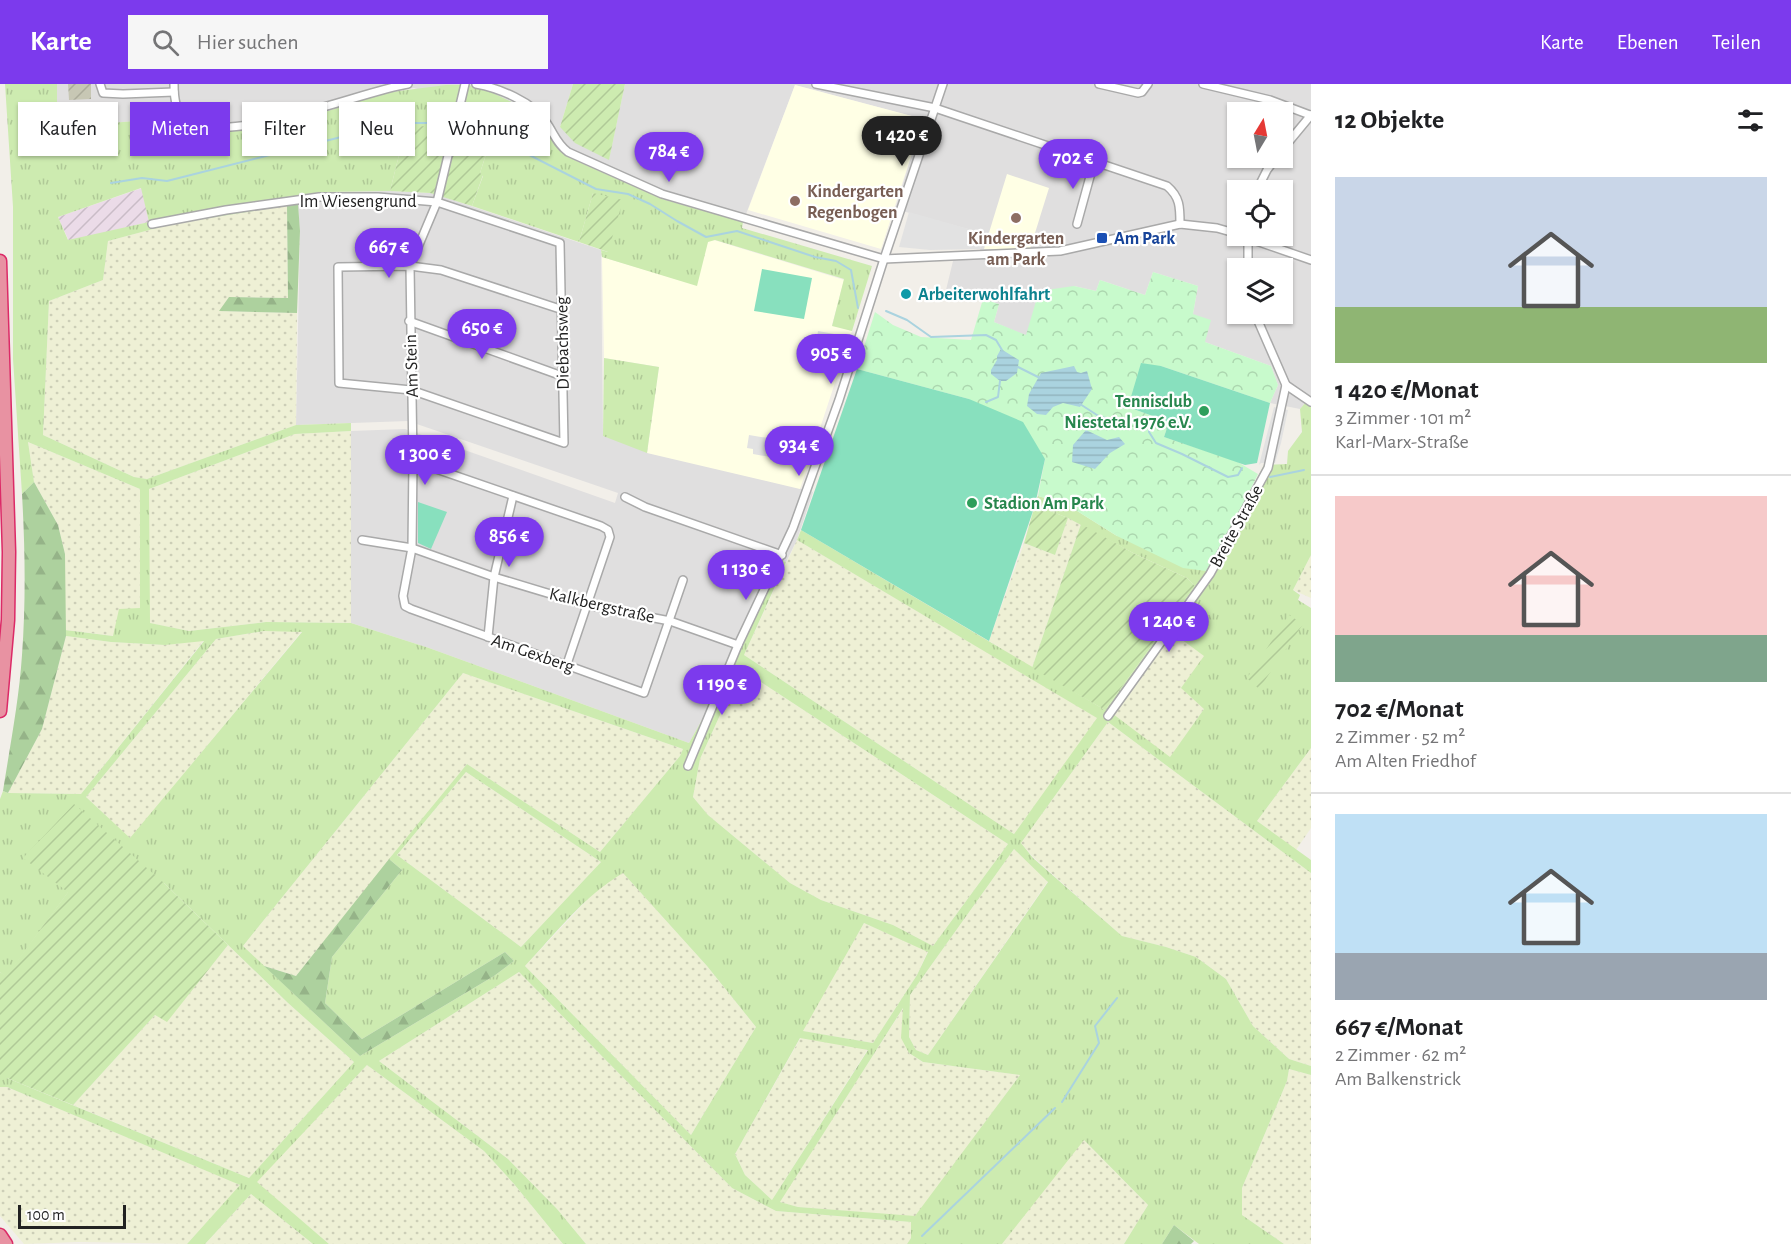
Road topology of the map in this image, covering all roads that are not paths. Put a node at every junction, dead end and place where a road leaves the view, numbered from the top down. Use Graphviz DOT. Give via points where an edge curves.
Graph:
graph roads {
  1 [pos="100,84"];
  2 [pos="174,84"];
  3 [pos="408,84"];
  4 [pos="465,84"];
  5 [pos="476,84"];
  6 [pos="816,84"];
  7 [pos="943,84"];
  8 [pos="1099,84"];
  9 [pos="1148,84"];
  10 [pos="1203,84"];
  11 [pos="174,92"];
  12 [pos="935,108"];
  13 [pos="1311,115"];
  14 [pos="1293,137"];
  15 [pos="1094,162"];
  16 [pos="437,202"];
  17 [pos="152,224"];
  18 [pos="1077,224"];
  19 [pos="1180,224"];
  20 [pos="1227,231"];
  21 [pos="560,243"];
  22 [pos="1273,246"];
  23 [pos="884,259"];
  24 [pos="1311,260"];
  25 [pos="0,261"];
  26 [pos="410,266"];
  27 [pos="563,310"];
  28 [pos="409,321"];
  29 [pos="1259,324"];
  30 [pos="562,376"];
  31 [pos="1286,386"];
  32 [pos="411,390"];
  33 [pos="1311,402"];
  34 [pos="413,461"];
  35 [pos="513,496"];
  36 [pos="625,497"];
  37 [pos="362,540"];
  38 [pos="412,548"];
  39 [pos="782,555"];
  40 [pos="494,577"];
  41 [pos="683,580"];
  42 [pos="587,605"];
  43 [pos="670,621"];
  44 [pos="488,637"];
  45 [pos="738,645"];
  46 [pos="567,664"];
  47 [pos="0,711"];
  48 [pos="1108,716"];
  49 [pos="688,766"];
  50 [pos="0,1235"];
  51 [pos="6,1244"];
  1 -- 11 [label="street" via="103,93"];
  2 -- 11 [label="street"];
  3 -- 11 [label="street" via="322,109 220,128 192,124 179,113"];
  4 -- 16 [label="street, Am Stein"];
  5 -- 23 [label="street" via="494,87 521,100 545,120 558,144 568,152 662,194"];
  6 -- 12 [label="street"];
  7 -- 12 [label="street"];
  8 -- 9 [label="street" via="1138,93"];
  10 -- 13 [label="street" via="1270,100"];
  12 -- 15 [label="street"];
  12 -- 23 [label="street"];
  13 -- 14 [label="street"];
  15 -- 18 [label="street"];
  15 -- 19 [label="street" via="1167,186 1176,194"];
  16 -- 17 [label="street, Im Wiesengrund" via="319,197"];
  16 -- 21 [label="street, Im Wiesengrund"];
  16 -- 26 [label="street, Am Stein"];
  19 -- 20 [label="street"];
  19 -- 23 [label="street" via="1060,251"];
  21 -- 27 [label="street, Diebachsweg"];
  22 -- 24 [label="street"];
  23 -- 39 [label="street" via="837,407"];
  25 -- 47 [label="highway" via="9,589"];
  26 -- 27 [label="street" via="441,270"];
  26 -- 28 [label="street, Am Stein"];
  26 -- 32 [label="street" via="338,267 339,384"];
  27 -- 30 [label="street, Diebachsweg"];
  28 -- 30 [label="street"];
  28 -- 32 [label="street, Am Stein"];
  29 -- 31 [label="street"];
  30 -- 32 [label="street, Diebachsweg" via="564,443"];
  31 -- 33 [label="street"];
  31 -- 48 [label="street, Breite Straße" via="1268,468 1231,539"];
  32 -- 34 [label="street, Am Stein"];
  34 -- 35 [label="street"];
  34 -- 38 [label="street, Am Stein"];
  35 -- 40 [label="street"];
  35 -- 42 [label="street" via="608,530 610,537"];
  36 -- 39 [label="street"];
  37 -- 38 [label="street, Kalkbergstraße"];
  38 -- 40 [label="street, Kalkbergstraße"];
  38 -- 44 [label="street, Am Gexberg" via="403,596 405,606"];
  39 -- 45 [label="street"];
  40 -- 42 [label="street, Kalkbergstraße"];
  40 -- 44 [label="street"];
  41 -- 43 [label="street, Kalkbergstraße"];
  42 -- 43 [label="street, Kalkbergstraße"];
  42 -- 46 [label="street"];
  43 -- 45 [label="street, Kalkbergstraße"];
  43 -- 46 [label="street, Am Gexberg" via="644,693"];
  44 -- 46 [label="street, Am Gexberg"];
  45 -- 49 [label="street"];
  50 -- 51 [label="highway"];
}
